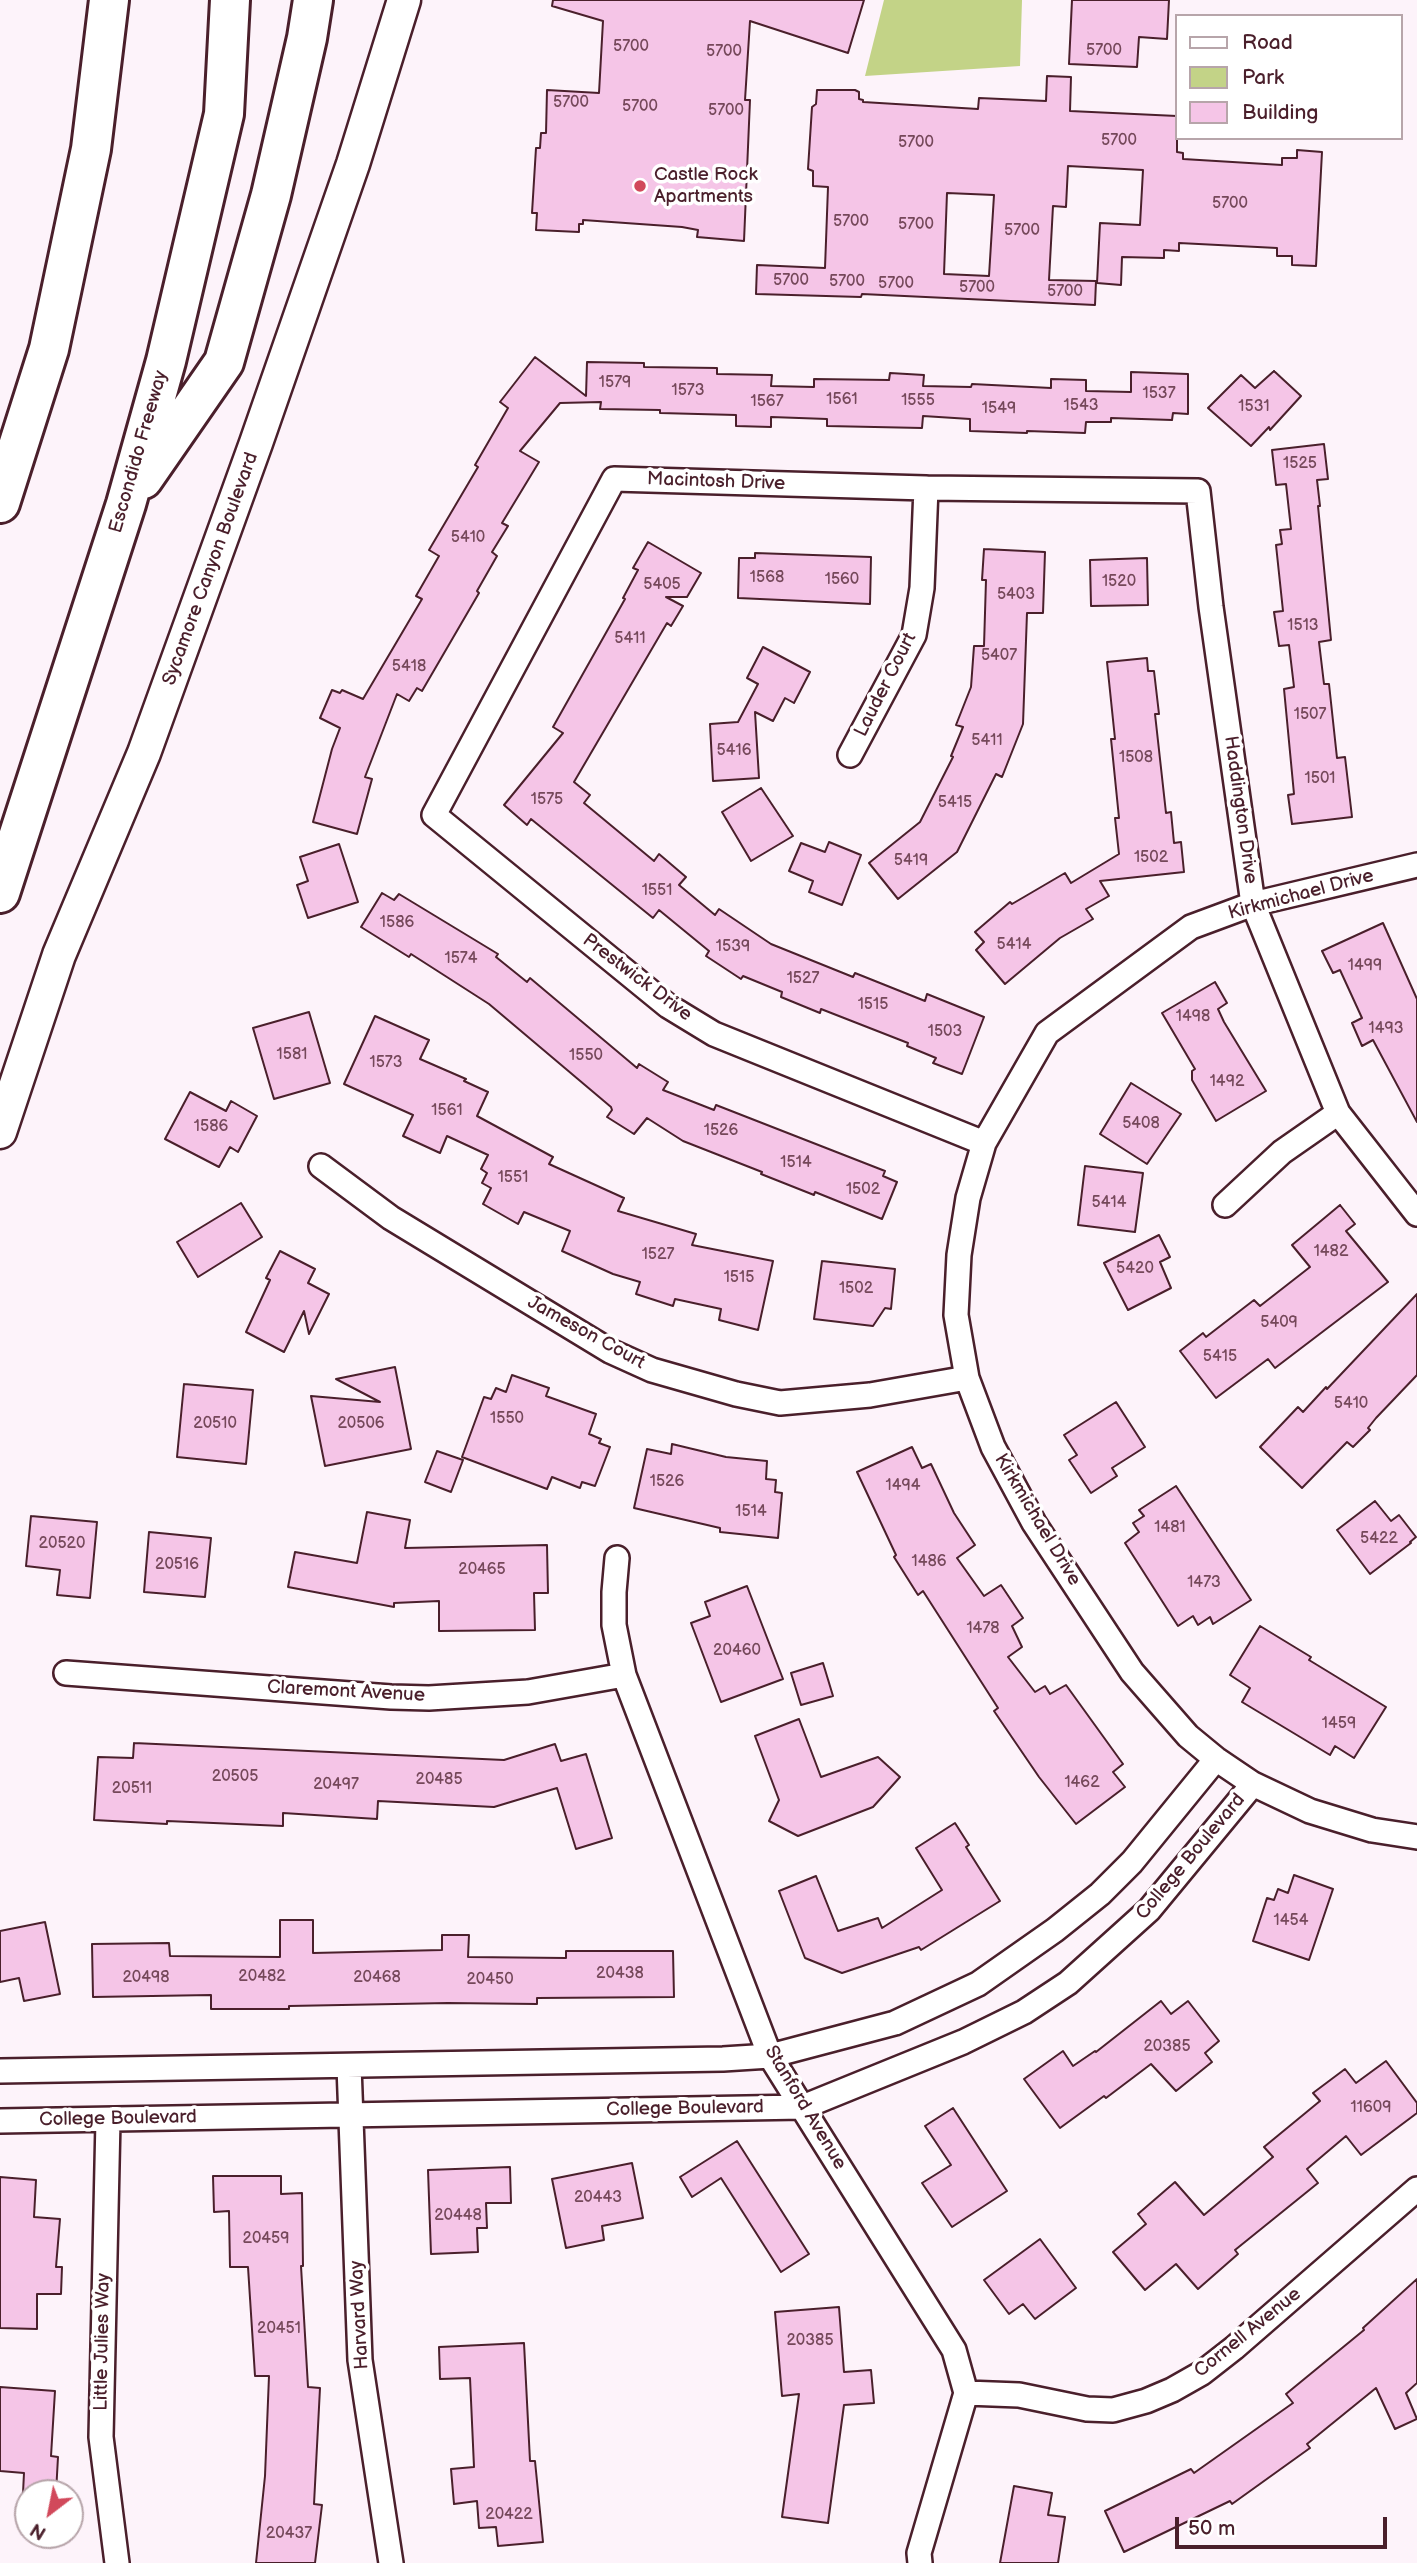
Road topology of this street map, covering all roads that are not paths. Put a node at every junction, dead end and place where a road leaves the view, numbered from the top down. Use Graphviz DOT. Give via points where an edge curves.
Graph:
graph roads {
  1 [pos="109,0"];
  2 [pos="230,0"];
  3 [pos="313,0"];
  4 [pos="404,0"];
  5 [pos="926,488"];
  6 [pos="1198,491"];
  7 [pos="0,503"];
  8 [pos="126,504"];
  9 [pos="850,755"];
  10 [pos="434,815"];
  11 [pos="1417,864"];
  12 [pos="0,893"];
  13 [pos="1253,904"];
  14 [pos="1338,1113"];
  15 [pos="0,1132"];
  16 [pos="984,1143"];
  17 [pos="321,1166"];
  18 [pos="1225,1205"];
  19 [pos="1417,1214"];
  20 [pos="967,1378"];
  21 [pos="617,1558"];
  22 [pos="66,1672"];
  23 [pos="624,1675"];
  24 [pos="1216,1759"];
  25 [pos="1253,1784"];
  26 [pos="1417,1837"];
  27 [pos="771,2056"];
  28 [pos="349,2066"];
  29 [pos="0,2071"];
  30 [pos="803,2107"];
  31 [pos="351,2115"];
  32 [pos="108,2120"];
  33 [pos="0,2122"];
  34 [pos="1417,2189"];
  35 [pos="966,2393"];
  36 [pos="117,2563"];
  37 [pos="391,2563"];
  38 [pos="920,2563"];
  1 -- 7 [label="highway" via="91,149 49,349"];
  2 -- 8 [label="highway, Escondido Freeway" via="224,114 166,361"];
  3 -- 8 [label="highway" via="271,195 223,362"];
  4 -- 15 [label="street, Sycamore Canyon Boulevard" via="353,164 251,456 144,753 59,955"];
  5 -- 6 [label="street, Macintosh Drive"];
  5 -- 9 [label="street, Lauder Court" via="922,588 914,635"];
  5 -- 10 [label="street, Macintosh Drive" via="614,479"];
  6 -- 13 [label="street, Haddington Drive"];
  8 -- 12 [label="highway, Escondido Freeway"];
  10 -- 16 [label="street, Prestwick Drive" via="668,1006 702,1027"];
  11 -- 13 [label="street, Kirkmichael Drive"];
  13 -- 14 [label="street, Haddington Drive"];
  13 -- 16 [label="street, Kirkmichael Drive" via="1191,927 1046,1032"];
  14 -- 18 [label="street" via="1282,1152"];
  14 -- 19 [label="street, Haddington Drive"];
  16 -- 20 [label="street, Kirkmichael Drive" via="958,1255 956,1315"];
  17 -- 20 [label="street, Jameson Court" via="391,1218 610,1351 652,1370 780,1403 870,1395"];
  20 -- 24 [label="street, Kirkmichael Drive" via="993,1447 1034,1523 1132,1672 1188,1736"];
  21 -- 23 [label="street, Stanford Avenue" via="614,1625"];
  22 -- 23 [label="street, Claremont Avenue" via="429,1698 528,1692"];
  23 -- 27 [label="street, Stanford Avenue"];
  24 -- 25 [label="street, Kirkmichael Drive"];
  24 -- 27 [label="street" via="1100,1894 978,1984 895,2024"];
  25 -- 26 [label="street, Kirkmichael Drive" via="1310,1811 1372,1830"];
  25 -- 30 [label="street, College Boulevard" via="1149,1910 1068,1983 1024,2012 963,2042"];
  27 -- 28 [label="street"];
  27 -- 30 [label="street, Stanford Avenue"];
  28 -- 29 [label="street"];
  28 -- 31 [label="street, Harvard Way"];
  30 -- 31 [label="street, College Boulevard"];
  30 -- 35 [label="street, Stanford Avenue" via="954,2350"];
  31 -- 32 [label="street, College Boulevard"];
  31 -- 37 [label="street, Harvard Way" via="360,2360"];
  32 -- 33 [label="street, College Boulevard"];
  32 -- 36 [label="street, Little Julies Way" via="101,2437"];
  34 -- 35 [label="street, Cornell Avenue" via="1234,2348 1172,2390 1113,2410 1019,2395"];
  35 -- 38 [label="street" via="919,2553"];
}
